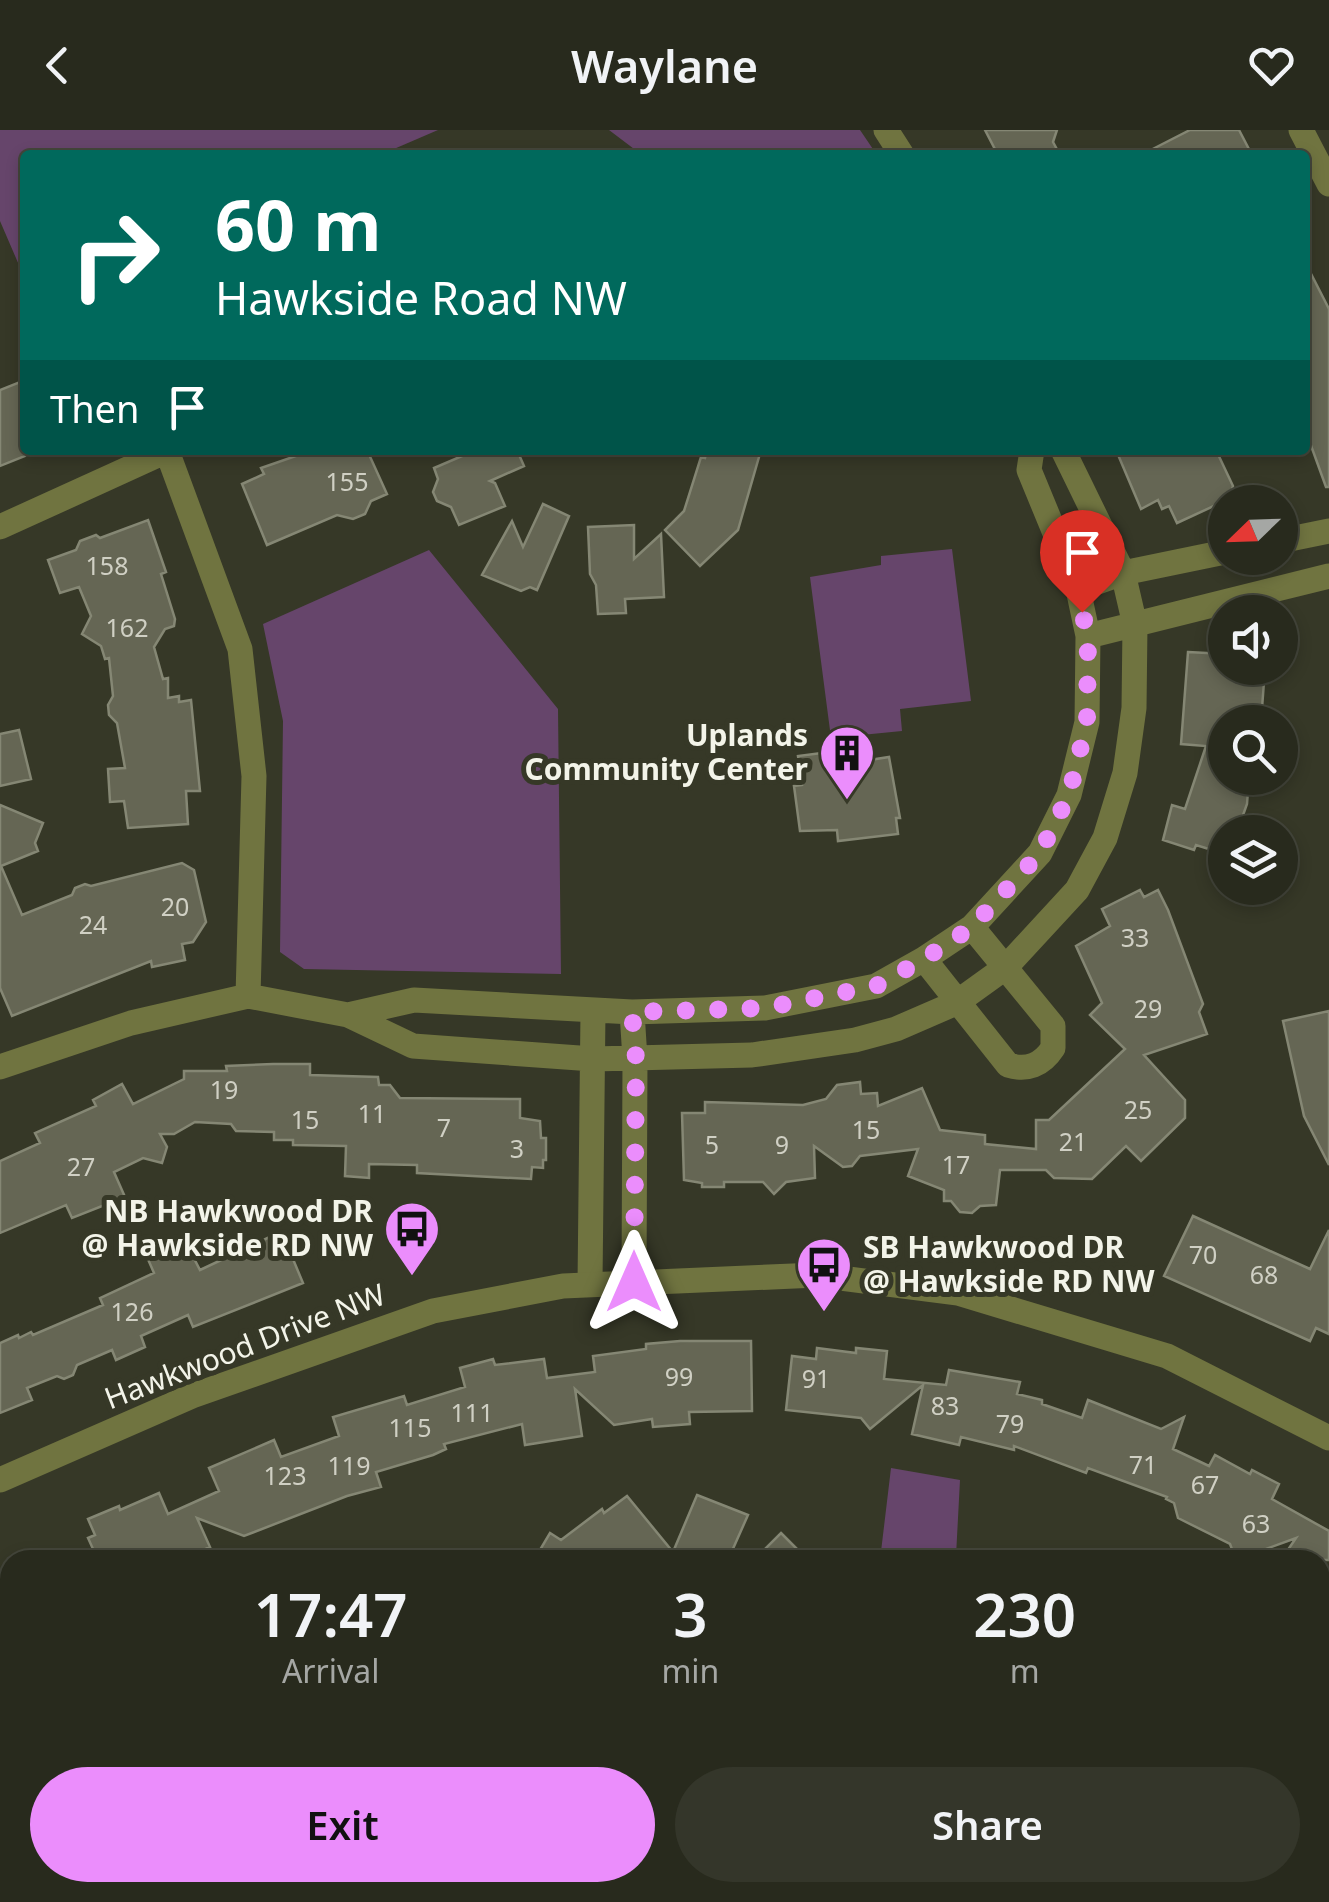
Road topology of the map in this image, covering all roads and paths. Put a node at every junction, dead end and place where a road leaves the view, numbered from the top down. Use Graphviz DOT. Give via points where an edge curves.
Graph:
graph roads {
  1 [pos="1301,130"];
  2 [pos="1329,184"];
  3 [pos="159,455"];
  4 [pos="169,455"];
  5 [pos="1031,455"];
  6 [pos="1065,455"];
  7 [pos="0,527"];
  8 [pos="1329,531"];
  9 [pos="1298,537"];
  10 [pos="1208,556"];
  11 [pos="1122,574"];
  12 [pos="1329,576"];
  13 [pos="1078,589"];
  14 [pos="1135,625"];
  15 [pos="1088,636"];
  16 [pos="972,927"];
  17 [pos="924,959"];
  18 [pos="1006,968"];
  19 [pos="248,996"];
  20 [pos="956,1002"];
  21 [pos="593,1011"];
  22 [pos="632,1012"];
  23 [pos="348,1015"];
  24 [pos="593,1059"];
  25 [pos="636,1059"];
  26 [pos="0,1067"];
  27 [pos="634,1282"];
  28 [pos="590,1284"];
  29 [pos="1329,1438"];
  30 [pos="0,1480"];
  1 -- 2 [label="street"];
  3 -- 7 [label="street"];
  4 -- 19 [label="street" via="240,649 254,776"];
  5 -- 13 [label="street" via="1029,470"];
  6 -- 11 [label="street"];
  8 -- 9 [label="street"];
  10 -- 11 [label="street"];
  11 -- 13 [label="street"];
  11 -- 14 [label="street"];
  12 -- 14 [label="street"];
  13 -- 15 [label="street"];
  14 -- 15 [label="street"];
  14 -- 18 [label="street" via="1126,773 1105,838 1076,890"];
  15 -- 16 [label="street" via="1087,722 1069,795 1040,853"];
  16 -- 17 [label="street"];
  16 -- 18 [label="street"];
  17 -- 20 [label="street"];
  17 -- 22 [label="street" via="876,986 835,996 765,1008"];
  18 -- 20 [label="street"];
  18 -- 20 [label="street" via="1054,1026 1047,1057 1021,1069 1008,1065"];
  19 -- 23 [label="street"];
  19 -- 26 [label="street" via="131,1023"];
  20 -- 25 [label="street" via="855,1040 752,1055"];
  21 -- 22 [label="street"];
  21 -- 23 [label="street" via="414,1000"];
  21 -- 24 [label="street"];
  22 -- 25 [label="street"];
  23 -- 24 [label="street" via="413,1046"];
  24 -- 25 [label="street"];
  24 -- 28 [label="street"];
  25 -- 27 [label="street"];
  27 -- 28 [label="street, Hawkwood Drive NW"];
  27 -- 29 [label="street, Hawkwood Drive NW" via="817,1276 958,1293 1168,1356"];
  28 -- 30 [label="street, Hawkwood Drive NW" via="433,1311 192,1396"];
}
